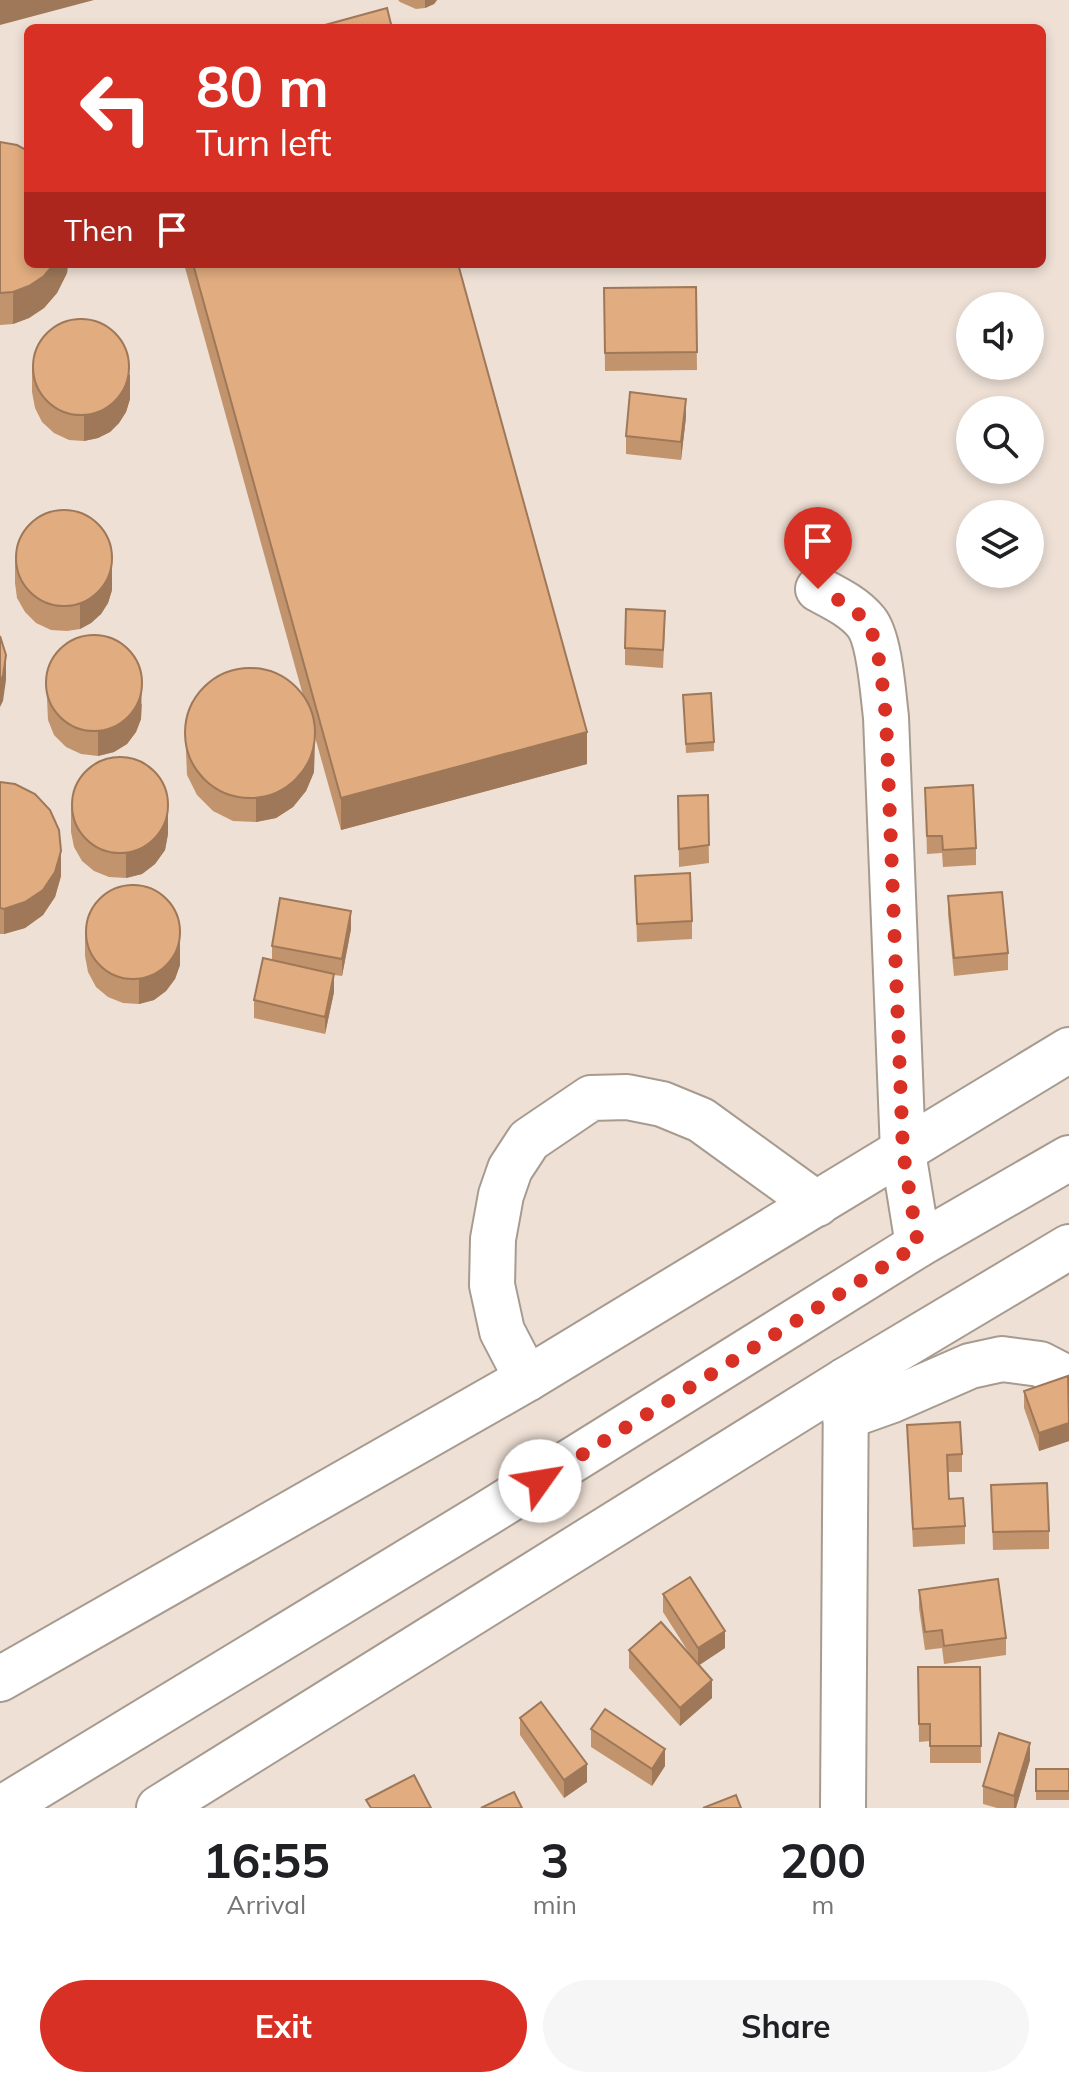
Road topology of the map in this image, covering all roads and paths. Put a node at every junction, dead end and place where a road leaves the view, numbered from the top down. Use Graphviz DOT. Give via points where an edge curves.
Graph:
graph roads {
  1 [pos="818,589"];
  2 [pos="1069,1050"];
  3 [pos="903,1152"];
  4 [pos="1069,1158"];
  5 [pos="817,1204"];
  6 [pos="918,1245"];
  7 [pos="1069,1247"];
  8 [pos="527,1379"];
  9 [pos="1069,1379"];
  10 [pos="846,1398"];
  11 [pos="0,1679"];
  12 [pos="2,1808"];
  13 [pos="159,1808"];
  14 [pos="843,1808"];
  1 -- 3 [label="main road" via="868,623 879,659 886,717"];
  2 -- 3 [label="main road"];
  3 -- 5 [label="main road"];
  3 -- 6 [label="main road"];
  4 -- 6 [label="main road"];
  5 -- 8 [label="main road"];
  5 -- 8 [label="main road" via="701,1120 650,1101 591,1098 529,1140 501,1195 492,1285 502,1331"];
  6 -- 12 [label="main road"];
  7 -- 10 [label="main road"];
  8 -- 11 [label="main road"];
  9 -- 10 [label="main road" via="1040,1364 1002,1359 970,1366 890,1401"];
  10 -- 13 [label="main road"];
  10 -- 14 [label="main road"];
}
